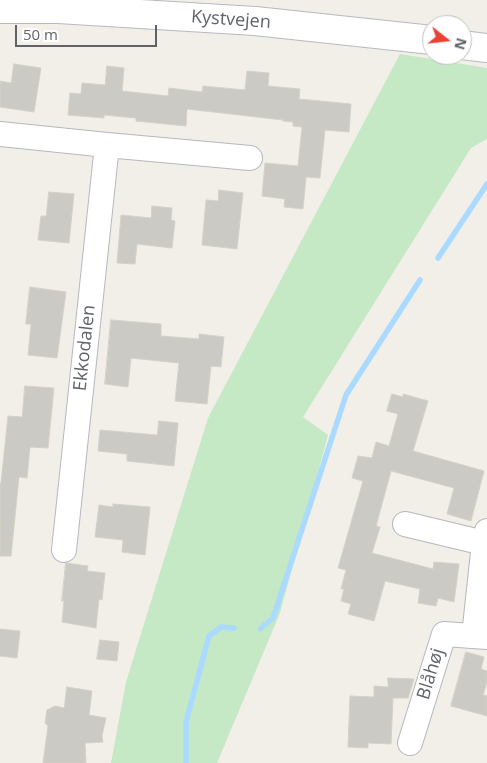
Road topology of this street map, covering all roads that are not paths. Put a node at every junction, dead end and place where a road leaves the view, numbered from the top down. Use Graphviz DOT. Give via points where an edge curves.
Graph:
graph roads {
  1 [pos="58,5"];
  2 [pos="0,9"];
  3 [pos="422,39"];
  4 [pos="472,46"];
  5 [pos="487,48"];
  6 [pos="0,134"];
  7 [pos="107,145"];
  8 [pos="250,158"];
  9 [pos="405,524"];
  10 [pos="485,537"];
  11 [pos="64,550"];
  12 [pos="480,637"];
  13 [pos="410,743"];
  1 -- 2 [label="street, Kystvejen"];
  1 -- 3 [label="street, Kystvejen" via="254,20"];
  4 -- 5 [label="street"];
  6 -- 7 [label="street"];
  7 -- 8 [label="street"];
  7 -- 11 [label="street, Ekkodalen"];
  9 -- 10 [label="street, Blåhøj"];
  10 -- 12 [label="street, Blåhøj"];
  12 -- 13 [label="street, Blåhøj" via="444,634"];
}
